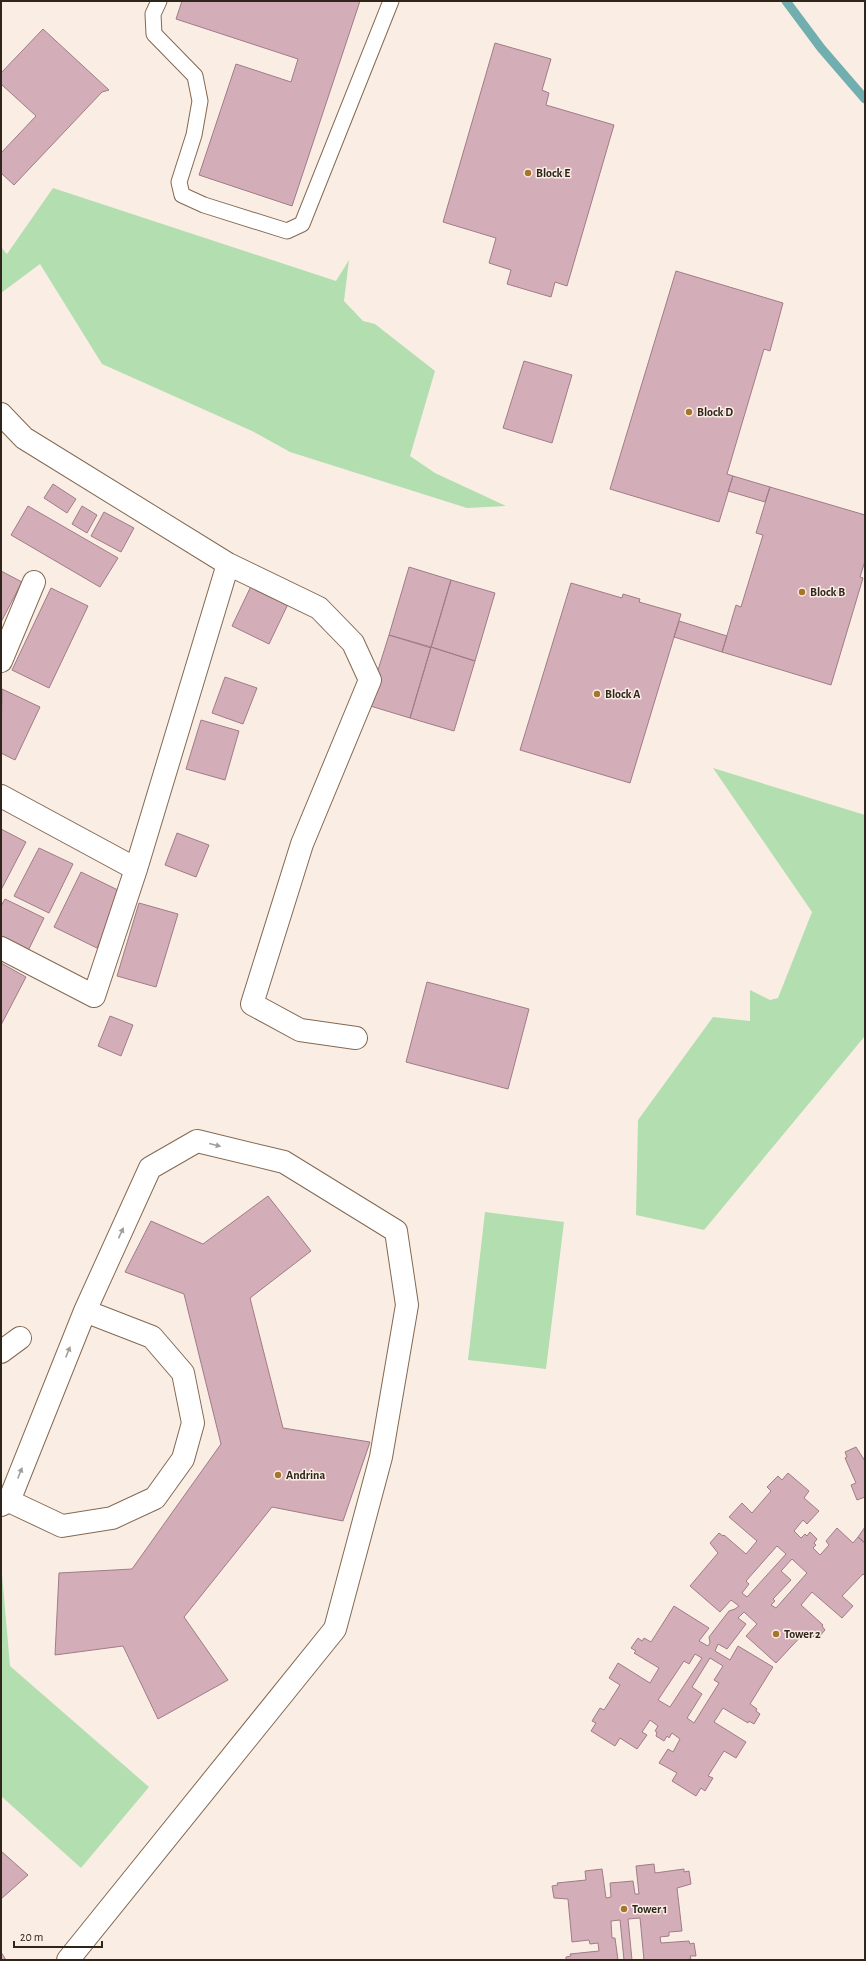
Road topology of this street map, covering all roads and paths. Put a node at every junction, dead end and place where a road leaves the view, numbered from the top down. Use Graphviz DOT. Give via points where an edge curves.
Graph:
graph roads {
  1 [pos="159,1"];
  2 [pos="391,1"];
  3 [pos="1,414"];
  4 [pos="228,564"];
  5 [pos="34,582"];
  6 [pos="1,661"];
  7 [pos="1,796"];
  8 [pos="136,870"];
  9 [pos="1,948"];
  10 [pos="356,1038"];
  11 [pos="85,1311"];
  12 [pos="20,1338"];
  13 [pos="1,1352"];
  14 [pos="5,1503"];
  15 [pos="68,1960"];
  1 -- 2 [label="lane" via="153,14 154,34 195,76 200,101 194,135 179,182 182,194 204,205 287,231 302,224"];
  3 -- 4 [label="street" via="24,438"];
  4 -- 8 [label="street"];
  4 -- 10 [label="street" via="319,608 353,643 370,680 302,844 252,1004 300,1030"];
  5 -- 6 [label="street"];
  7 -- 8 [label="street"];
  8 -- 9 [label="street" via="94,996"];
  14 -- 11 [label="street, one-way"];
  11 -- 14 [label="street" via="152,1337 183,1373 193,1423 183,1459 155,1498 112,1518 62,1526"];
  11 -- 15 [label="street, one-way" via="150,1168 197,1141 284,1162 396,1231 407,1305 381,1457 335,1629"];
  12 -- 13 [label="street"];
}
